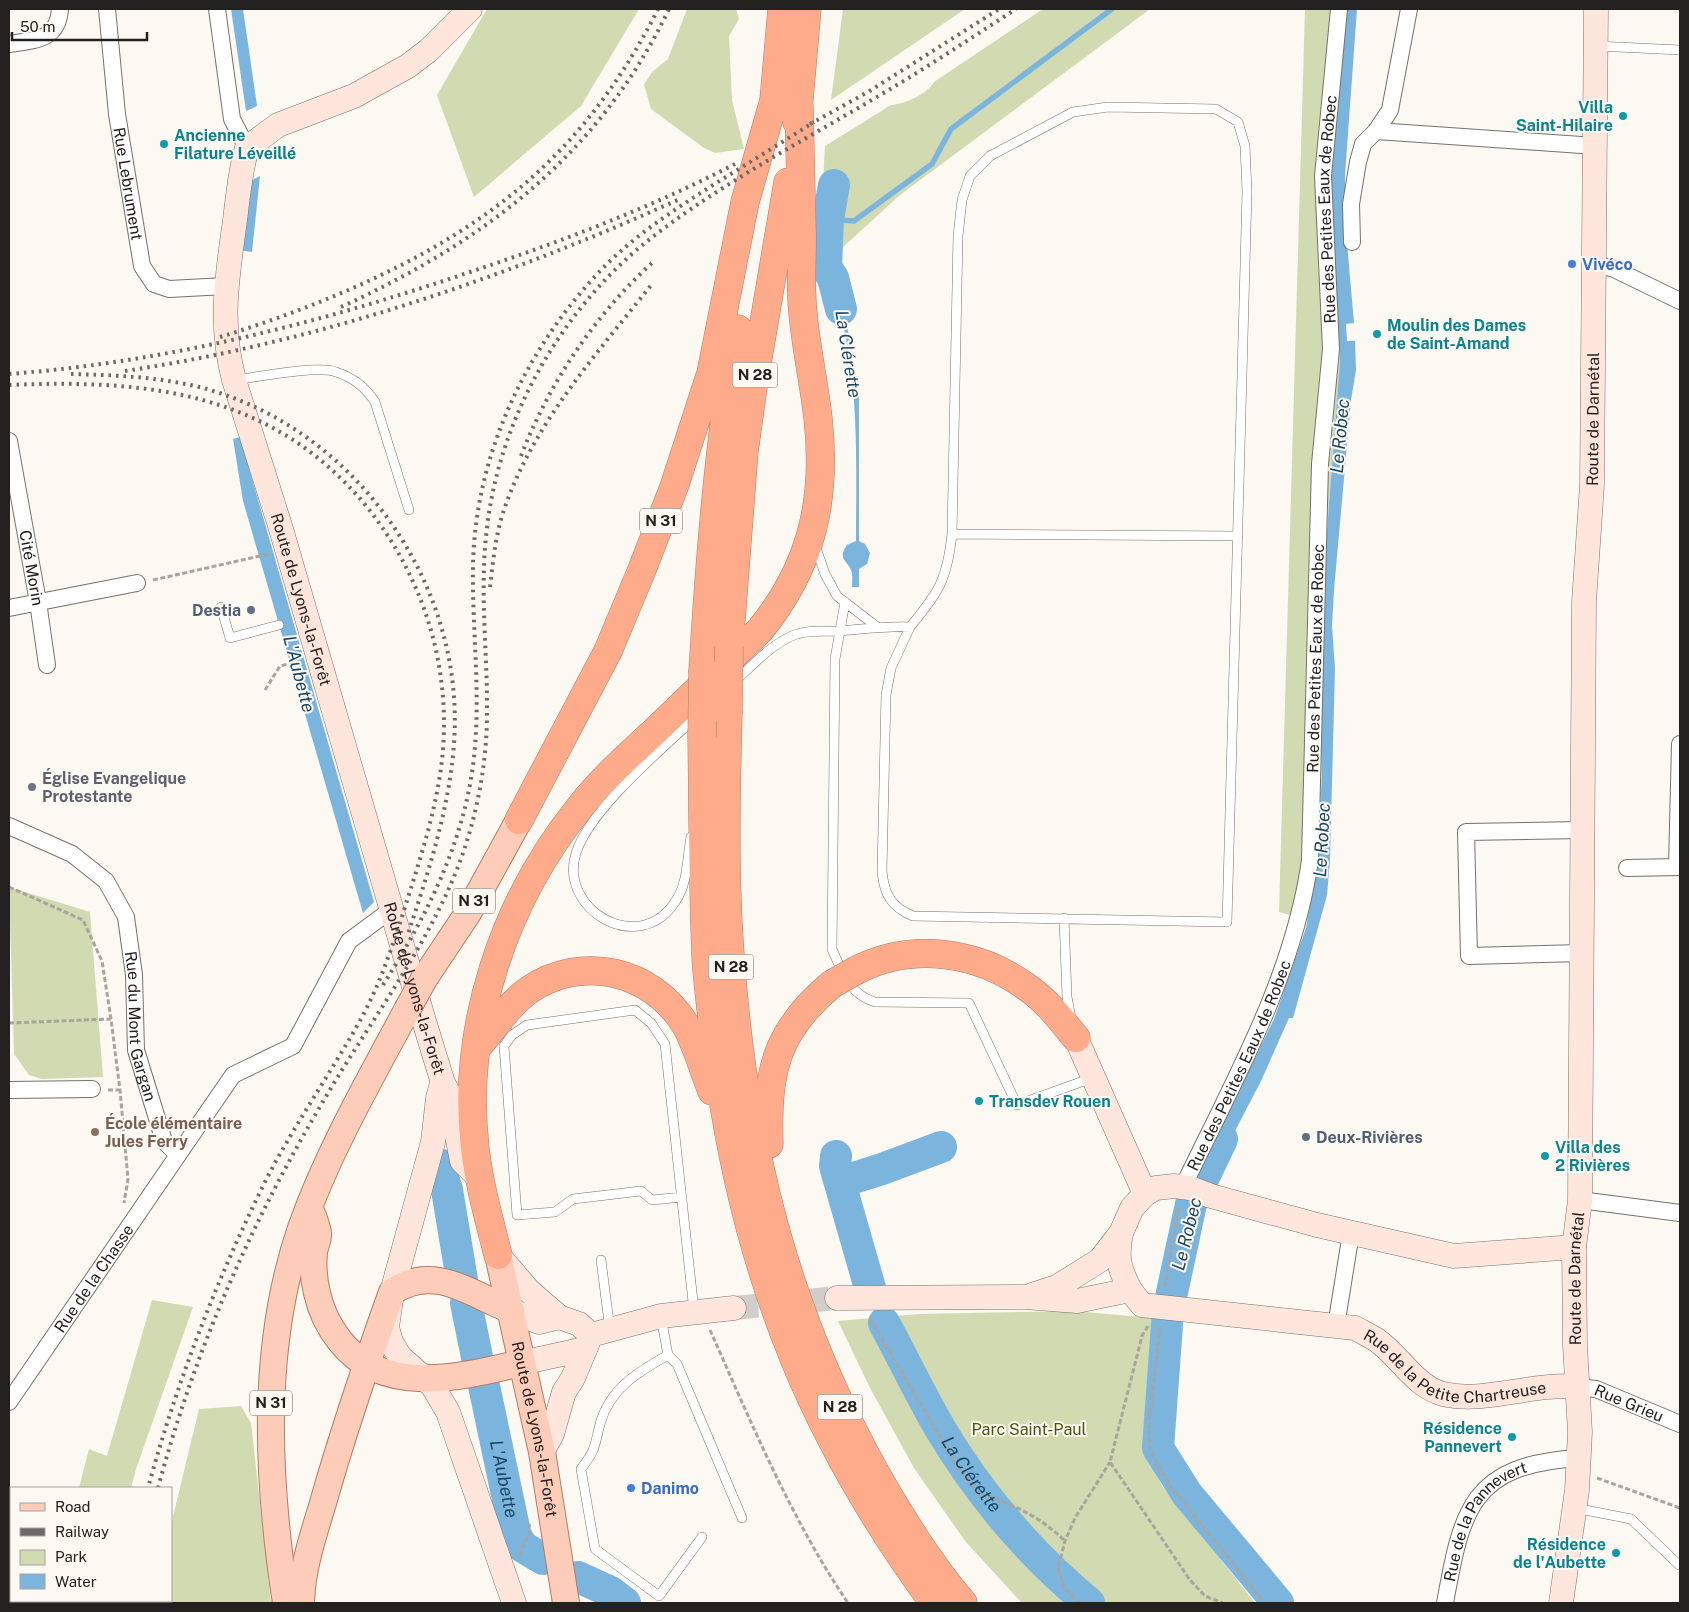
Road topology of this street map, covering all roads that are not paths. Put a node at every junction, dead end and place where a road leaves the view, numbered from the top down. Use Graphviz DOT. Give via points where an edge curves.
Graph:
graph roads {
  1 [pos="60,9"];
  2 [pos="107,9"];
  3 [pos="217,9"];
  4 [pos="470,9"];
  5 [pos="782,9"];
  6 [pos="807,9"];
  7 [pos="1339,9"];
  8 [pos="1409,9"];
  9 [pos="1596,9"];
  10 [pos="9,44"];
  11 [pos="1596,46"];
  12 [pos="1680,50"];
  13 [pos="788,99"];
  14 [pos="1376,131"];
  15 [pos="1596,146"];
  16 [pos="247,148"];
  17 [pos="1352,242"];
  18 [pos="1594,264"];
  19 [pos="226,286"];
  20 [pos="1680,301"];
  21 [pos="234,380"];
  22 [pos="9,441"];
  23 [pos="408,510"];
  24 [pos="952,534"];
  25 [pos="812,535"];
  26 [pos="1237,536"];
  27 [pos="138,583"];
  28 [pos="38,602"];
  29 [pos="845,602"];
  30 [pos="221,607"];
  31 [pos="9,608"];
  32 [pos="279,625"];
  33 [pos="876,626"];
  34 [pos="910,627"];
  35 [pos="839,631"];
  36 [pos="47,665"];
  37 [pos="720,704"];
  38 [pos="1680,744"];
  39 [pos="702,770"];
  40 [pos="520,820"];
  41 [pos="9,826"];
  42 [pos="1582,830"];
  43 [pos="1679,867"];
  44 [pos="1627,868"];
  45 [pos="391,910"];
  46 [pos="1064,918"];
  47 [pos="1582,953"];
  48 [pos="1076,1038"];
  49 [pos="475,1049"];
  50 [pos="1094,1077"];
  51 [pos="443,1083"];
  52 [pos="92,1089"];
  53 [pos="9,1090"];
  54 [pos="728,1133"];
  55 [pos="178,1155"];
  56 [pos="479,1178"];
  57 [pos="1193,1190"];
  58 [pos="1145,1194"];
  59 [pos="682,1197"];
  60 [pos="1580,1200"];
  61 [pos="310,1207"];
  62 [pos="1680,1213"];
  63 [pos="770,1218"];
  64 [pos="1121,1233"];
  65 [pos="1351,1233"];
  66 [pos="1574,1247"];
  67 [pos="498,1255"];
  68 [pos="601,1260"];
  69 [pos="1130,1290"];
  70 [pos="392,1292"];
  71 [pos="1025,1297"];
  72 [pos="848,1298"];
  73 [pos="734,1308"];
  74 [pos="511,1310"];
  75 [pos="698,1311"];
  76 [pos="661,1316"];
  77 [pos="559,1317"];
  78 [pos="1336,1326"];
  79 [pos="595,1338"];
  80 [pos="668,1355"];
  81 [pos="521,1363"];
  82 [pos="366,1364"];
  83 [pos="424,1379"];
  84 [pos="1577,1387"];
  85 [pos="9,1402"];
  86 [pos="1680,1424"];
  87 [pos="542,1452"];
  88 [pos="1578,1465"];
  89 [pos="1575,1508"];
  90 [pos="742,1518"];
  91 [pos="702,1537"];
  92 [pos="1679,1565"];
  93 [pos="938,1591"];
  94 [pos="286,1603"];
  95 [pos="301,1603"];
  96 [pos="514,1603"];
  97 [pos="566,1603"];
  98 [pos="963,1603"];
  99 [pos="977,1603"];
  100 [pos="1445,1603"];
  101 [pos="1561,1603"];
  1 -- 10 [label="street" via="60,17 51,32 42,39"];
  2 -- 19 [label="street, Rue Lebrument" via="117,114 142,266 154,284 169,289"];
  3 -- 16 [label="street" via="232,119"];
  4 -- 16 [label="street" via="429,50 385,80 269,131"];
  5 -- 13 [label="highway, N 28"];
  6 -- 13 [label="highway, N 28"];
  7 -- 57 [label="street, Rue des Petites Eaux de Robec" via="1323,176 1331,349 1320,464 1309,867 1293,941"];
  8 -- 14 [label="street" via="1390,110"];
  9 -- 11 [label="street, Route de Darnétal"];
  11 -- 12 [label="lane"];
  11 -- 15 [label="street, Route de Darnétal"];
  13 -- 25 [label="highway, N 31" via="802,312 820,454 820,484"];
  13 -- 37 [label="highway, N 28, bridge" via="738,518 729,647"];
  13 -- 39 [label="highway, N 28, bridge" via="722,433 712,520 703,670"];
  13 -- 40 [label="highway, N 31" via="745,202 711,372 674,488 608,651"];
  14 -- 15 [label="street"];
  14 -- 17 [label="street" via="1363,144 1358,162 1351,204"];
  15 -- 18 [label="street, Route de Darnétal"];
  16 -- 19 [label="street, Route de Lyons-la-Forêt"];
  18 -- 20 [label="street" via="1612,268"];
  18 -- 42 [label="street, Route de Darnétal" via="1592,485 1584,583"];
  19 -- 21 [label="street, Route de Lyons-la-Forêt" via="224,328"];
  21 -- 23 [label="lane" via="302,371 335,371 368,390 375,402"];
  21 -- 45 [label="street, Route de Lyons-la-Forêt" via="281,529"];
  22 -- 28 [label="street, Cité Morin"];
  24 -- 26 [label="lane"];
  24 -- 26 [label="lane" via="958,236 962,200 970,176 990,156 1073,112 1108,107 1216,110 1238,122 1245,146 1247,192"];
  24 -- 34 [label="lane" via="948,565 935,596"];
  25 -- 29 [label="lane" via="825,574 837,596"];
  25 -- 49 [label="highway, N 31" via="793,585 760,630 600,784 540,864 506,931 484,1003"];
  26 -- 46 [label="lane" via="1227,922"];
  27 -- 28 [label="street"];
  28 -- 31 [label="street"];
  28 -- 36 [label="street, Cité Morin"];
  29 -- 33 [label="lane"];
  29 -- 35 [label="lane"];
  30 -- 32 [label="lane" via="230,638"];
  33 -- 34 [label="lane"];
  33 -- 35 [label="lane"];
  34 -- 46 [label="lane" via="891,668 886,695 882,871 889,900 899,910 913,916"];
  35 -- 37 [label="lane" via="811,631 785,640 772,648"];
  35 -- 50 [label="lane" via="835,659 832,950 852,987 861,998 875,1002 970,1003 1017,1105"];
  37 -- 39 [label="lane" via="650,759 584,837 576,854 576,882 590,908 603,919 625,928 641,926 667,912 676,902 682,890"];
  37 -- 63 [label="highway, N 28" via="729,953 746,1094"];
  38 -- 43 [label="street"];
  39 -- 54 [label="highway, N 28" via="706,959"];
  40 -- 61 [label="main road, N 31, bridge" via="468,912 406,1010 352,1112"];
  41 -- 55 [label="street, Rue du Mont Gargan" via="72,854 106,881 126,917 134,976 136,1050 164,1141"];
  42 -- 47 [label="street, Route de Darnétal"];
  42 -- 47 [label="street" via="1466,832 1469,956"];
  43 -- 44 [label="street"];
  45 -- 51 [label="street, Route de Lyons-la-Forêt"];
  45 -- 55 [label="street" via="349,941 293,1046 233,1075"];
  46 -- 48 [label="lane" via="1067,997"];
  47 -- 60 [label="street, Route de Darnétal"];
  48 -- 50 [label="street"];
  48 -- 63 [label="highway, bridge" via="1029,988 1012,977 969,959 931,953 904,954 876,962 832,984 792,1026 772,1072 768,1109"];
  49 -- 54 [label="highway" via="515,1002 549,979 570,972 601,970 626,975 649,986 671,1004 687,1026"];
  49 -- 56 [label="highway, N 31" via="472,1097"];
  50 -- 58 [label="street"];
  51 -- 56 [label="street, Route de Lyons-la-Forêt" via="449,1094 462,1161"];
  51 -- 70 [label="street" via="433,1142"];
  52 -- 53 [label="street"];
  54 -- 93 [label="highway, N 28" via="753,1241 790,1354 828,1435 902,1560"];
  55 -- 85 [label="street, Rue de la Chasse"];
  56 -- 67 [label="highway, N 31"];
  57 -- 58 [label="street" via="1156,1188"];
  57 -- 65 [label="street"];
  58 -- 64 [label="street, Rue de la Petite Chartreuse" via="1132,1208"];
  59 -- 59 [label="lane" via="666,1044 651,1022 635,1010 527,1025 512,1035 504,1046 516,1215 555,1212 573,1199 640,1191 652,1200"];
  59 -- 75 [label="lane"];
  60 -- 62 [label="street"];
  60 -- 66 [label="street, Route de Darnétal"];
  61 -- 82 [label="main road" via="318,1234 314,1252 320,1307 326,1322 345,1348"];
  61 -- 94 [label="main road, N 31" via="283,1295 272,1377 274,1479"];
  63 -- 93 [label="highway, N 28" via="809,1337 833,1393"];
  64 -- 69 [label="street, Rue de la Petite Chartreuse" via="1117,1255 1121,1273"];
  64 -- 71 [label="street, Rue de la Petite Chartreuse" via="1100,1260 1081,1274 1057,1287"];
  65 -- 66 [label="street" via="1454,1256"];
  65 -- 78 [label="street, Rue de la Petite Chartreuse"];
  66 -- 84 [label="street, Route de Darnétal"];
  67 -- 74 [label="main road, Route de Lyons-la-Forêt / N 31"];
  67 -- 77 [label="street" via="518,1279"];
  68 -- 79 [label="lane"];
  69 -- 71 [label="street, Rue de la Petite Chartreuse" via="1076,1301"];
  69 -- 78 [label="street, Rue de la Petite Chartreuse" via="1142,1305"];
  70 -- 74 [label="main road" via="419,1281 446,1281"];
  70 -- 82 [label="main road"];
  70 -- 83 [label="street" via="386,1328 391,1342 400,1357"];
  71 -- 72 [label="street, Rue de la Petite Chartreuse"];
  73 -- 75 [label="street"];
  74 -- 77 [label="street" via="539,1322"];
  74 -- 81 [label="main road, Route de Lyons-la-Forêt / N 31"];
  75 -- 76 [label="street"];
  76 -- 79 [label="street"];
  76 -- 80 [label="lane"];
  77 -- 79 [label="street" via="579,1324"];
  78 -- 84 [label="street, Rue de la Petite Chartreuse" via="1354,1328 1378,1342 1419,1380 1442,1394 1472,1397 1556,1385"];
  79 -- 81 [label="street"];
  79 -- 87 [label="street" via="564,1392 552,1434"];
  80 -- 90 [label="lane" via="677,1364"];
  80 -- 91 [label="lane" via="634,1374 620,1388 600,1423 595,1450 581,1469 595,1549 659,1596"];
  81 -- 83 [label="main road" via="467,1376"];
  81 -- 87 [label="main road, Route de Lyons-la-Forêt / N 31"];
  82 -- 83 [label="main road" via="381,1372"];
  82 -- 95 [label="main road" via="302,1578"];
  83 -- 96 [label="street" via="439,1393 448,1412"];
  84 -- 86 [label="street, Rue Grieu" via="1596,1389"];
  84 -- 88 [label="street, Route de Darnétal"];
  87 -- 97 [label="main road, Route de Lyons-la-Forêt / N 31"];
  88 -- 89 [label="street, Route de Darnétal"];
  88 -- 100 [label="street, Rue de la Pannevert" via="1520,1466 1488,1485 1472,1504 1459,1534"];
  89 -- 92 [label="lane" via="1631,1519"];
  89 -- 101 [label="street, Route de Darnétal"];
  93 -- 98 [label="highway, N 28"];
  93 -- 99 [label="highway"];
}
